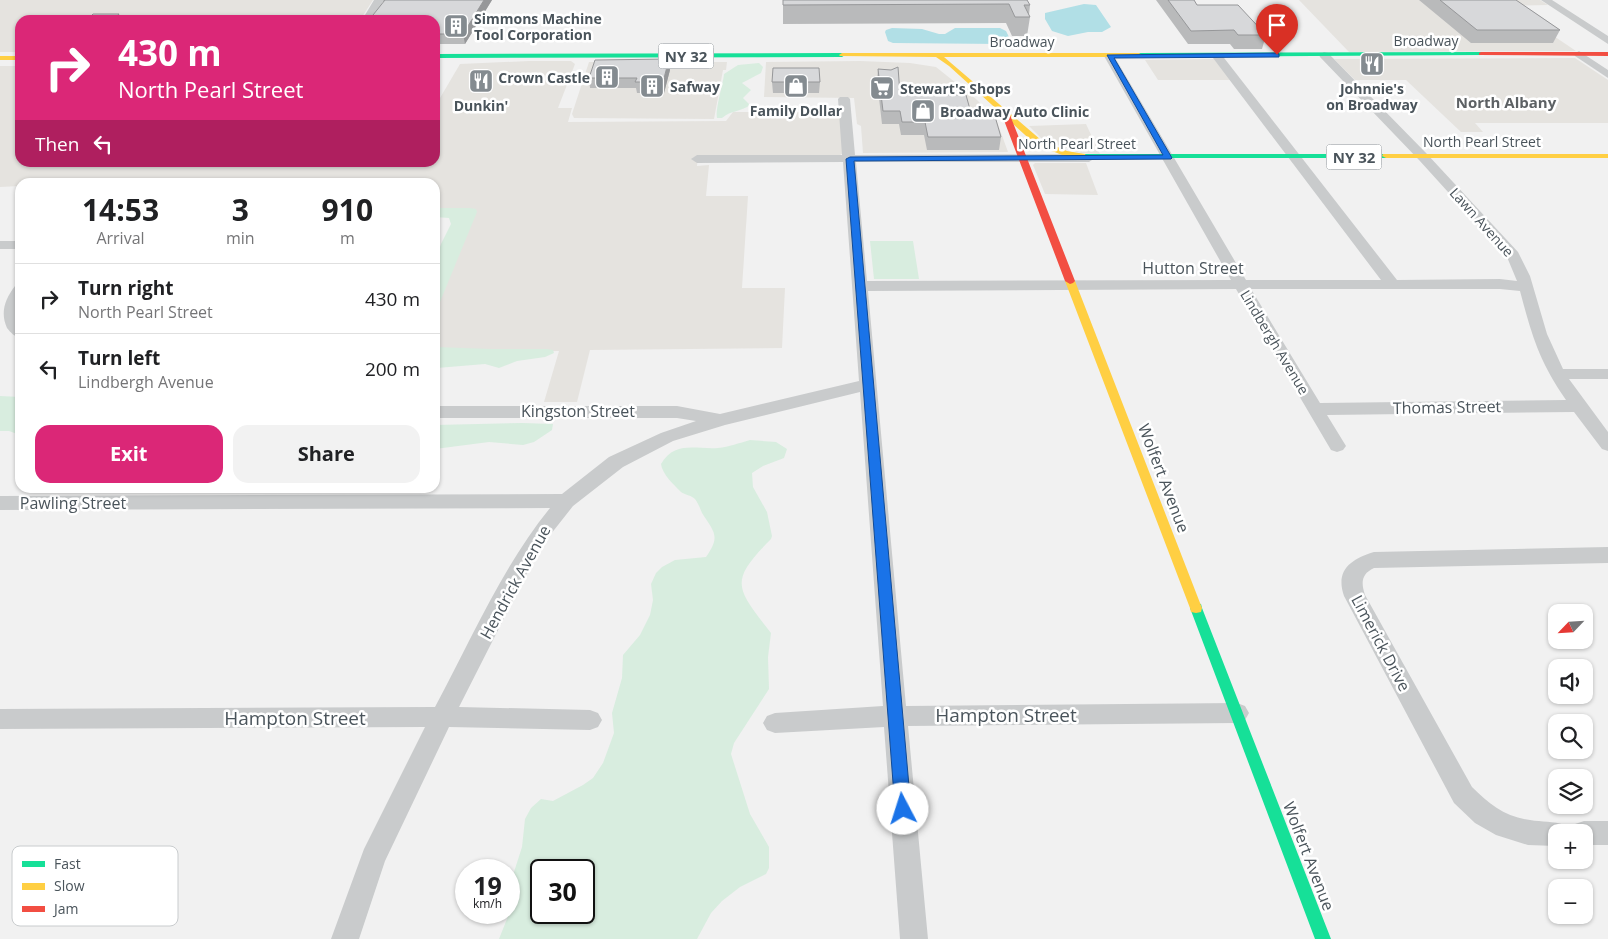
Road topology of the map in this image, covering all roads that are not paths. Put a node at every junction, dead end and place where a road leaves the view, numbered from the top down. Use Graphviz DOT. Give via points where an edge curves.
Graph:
graph roads {
  1 [pos="379,0"];
  2 [pos="1546,0"];
  3 [pos="370,15"];
  4 [pos="1608,41"];
  5 [pos="1579,54"];
  6 [pos="1608,54"];
  7 [pos="937,55"];
  8 [pos="1324,55"];
  9 [pos="440,56"];
  10 [pos="1109,56"];
  11 [pos="1217,56"];
  12 [pos="0,58"];
  13 [pos="15,58"];
  14 [pos="1608,75"];
  15 [pos="844,99"];
  16 [pos="1006,114"];
  17 [pos="1608,156"];
  18 [pos="1295,157"];
  19 [pos="1423,157"];
  20 [pos="1024,158"];
  21 [pos="1101,158"];
  22 [pos="1168,158"];
  23 [pos="697,159"];
  24 [pos="850,159"];
  25 [pos="0,245"];
  26 [pos="15,245"];
  27 [pos="1392,284"];
  28 [pos="1241,285"];
  29 [pos="860,286"];
  30 [pos="1073,286"];
  31 [pos="1526,287"];
  32 [pos="15,297"];
  33 [pos="15,326"];
  34 [pos="1608,374"];
  35 [pos="1561,379"];
  36 [pos="1608,384"];
  37 [pos="869,385"];
  38 [pos="1579,406"];
  39 [pos="1314,409"];
  40 [pos="440,412"];
  41 [pos="720,420"];
  42 [pos="1608,445"];
  43 [pos="1337,446"];
  44 [pos="566,500"];
  45 [pos="0,503"];
  46 [pos="1608,555"];
  47 [pos="1237,713"];
  48 [pos="895,716"];
  49 [pos="442,717"];
  50 [pos="0,719"];
  51 [pos="590,720"];
  52 [pos="776,722"];
  53 [pos="1593,833"];
  54 [pos="1608,833"];
  55 [pos="1548,834"];
  56 [pos="345,939"];
  57 [pos="914,939"];
  58 [pos="1323,939"];
  1 -- 3 [label="street"];
  2 -- 4 [label="street"];
  5 -- 6 [label="street, Broadway"];
  5 -- 8 [label="street, Broadway"];
  5 -- 14 [label="street"];
  7 -- 9 [label="street, Broadway / NY 32"];
  7 -- 10 [label="street, Broadway"];
  7 -- 16 [label="street, Wolfert Avenue / NY 32"];
  8 -- 11 [label="street, Broadway"];
  8 -- 19 [label="street, Lawn Avenue"];
  10 -- 11 [label="street, Broadway"];
  10 -- 22 [label="street, Lindbergh Avenue"];
  11 -- 18 [label="street"];
  12 -- 13 [label="street"];
  15 -- 24 [label="street"];
  16 -- 20 [label="street, Wolfert Avenue"];
  16 -- 21 [label="street, NY 32" via="1031,138 1048,148 1071,155"];
  17 -- 19 [label="street, North Pearl Street / NY 32"];
  18 -- 19 [label="street, North Pearl Street / NY 32"];
  18 -- 22 [label="street, North Pearl Street / NY 32"];
  18 -- 27 [label="street"];
  19 -- 31 [label="street, Lawn Avenue" via="1509,250"];
  20 -- 21 [label="street, North Pearl Street"];
  20 -- 24 [label="street, North Pearl Street"];
  20 -- 30 [label="street, Wolfert Avenue"];
  21 -- 22 [label="street, North Pearl Street / NY 32"];
  22 -- 28 [label="street, Lindbergh Avenue"];
  23 -- 24 [label="street, North Pearl Street"];
  24 -- 29 [label="street"];
  25 -- 26 [label="street"];
  27 -- 28 [label="street, Hutton Street"];
  27 -- 31 [label="street, Hutton Street"];
  28 -- 30 [label="street, Hutton Street"];
  28 -- 39 [label="street, Lindbergh Avenue"];
  29 -- 30 [label="street, Hutton Street"];
  29 -- 37 [label="street"];
  30 -- 47 [label="street, Wolfert Avenue"];
  31 -- 35 [label="street, Lawn Avenue" via="1543,345"];
  32 -- 33 [label="street" via="9,313"];
  34 -- 35 [label="street"];
  35 -- 36 [label="street"];
  35 -- 38 [label="street, Lawn Avenue"];
  37 -- 41 [label="street, Hendrick Avenue"];
  37 -- 48 [label="street"];
  38 -- 39 [label="street, Thomas Street"];
  38 -- 42 [label="street, Lawn Avenue"];
  39 -- 43 [label="street, Lindbergh Avenue"];
  40 -- 41 [label="street, Kingston Street" via="664,411"];
  41 -- 44 [label="street, Hendrick Avenue" via="640,449 606,468"];
  44 -- 45 [label="street, Pawling Street"];
  44 -- 49 [label="street, Hendrick Avenue" via="523,561"];
  46 -- 55 [label="street, Limerick Drive" via="1381,559 1361,564 1353,572 1351,583 1355,596 1464,795 1483,814 1507,828 1528,834"];
  47 -- 48 [label="street, Hampton Street"];
  47 -- 58 [label="street, Wolfert Avenue"];
  48 -- 52 [label="street, Hampton Street"];
  48 -- 57 [label="street"];
  49 -- 50 [label="street, Hampton Street"];
  49 -- 51 [label="street, Hampton Street"];
  49 -- 56 [label="street, Hendrick Avenue" via="373,858"];
  53 -- 54 [label="street"];
}
